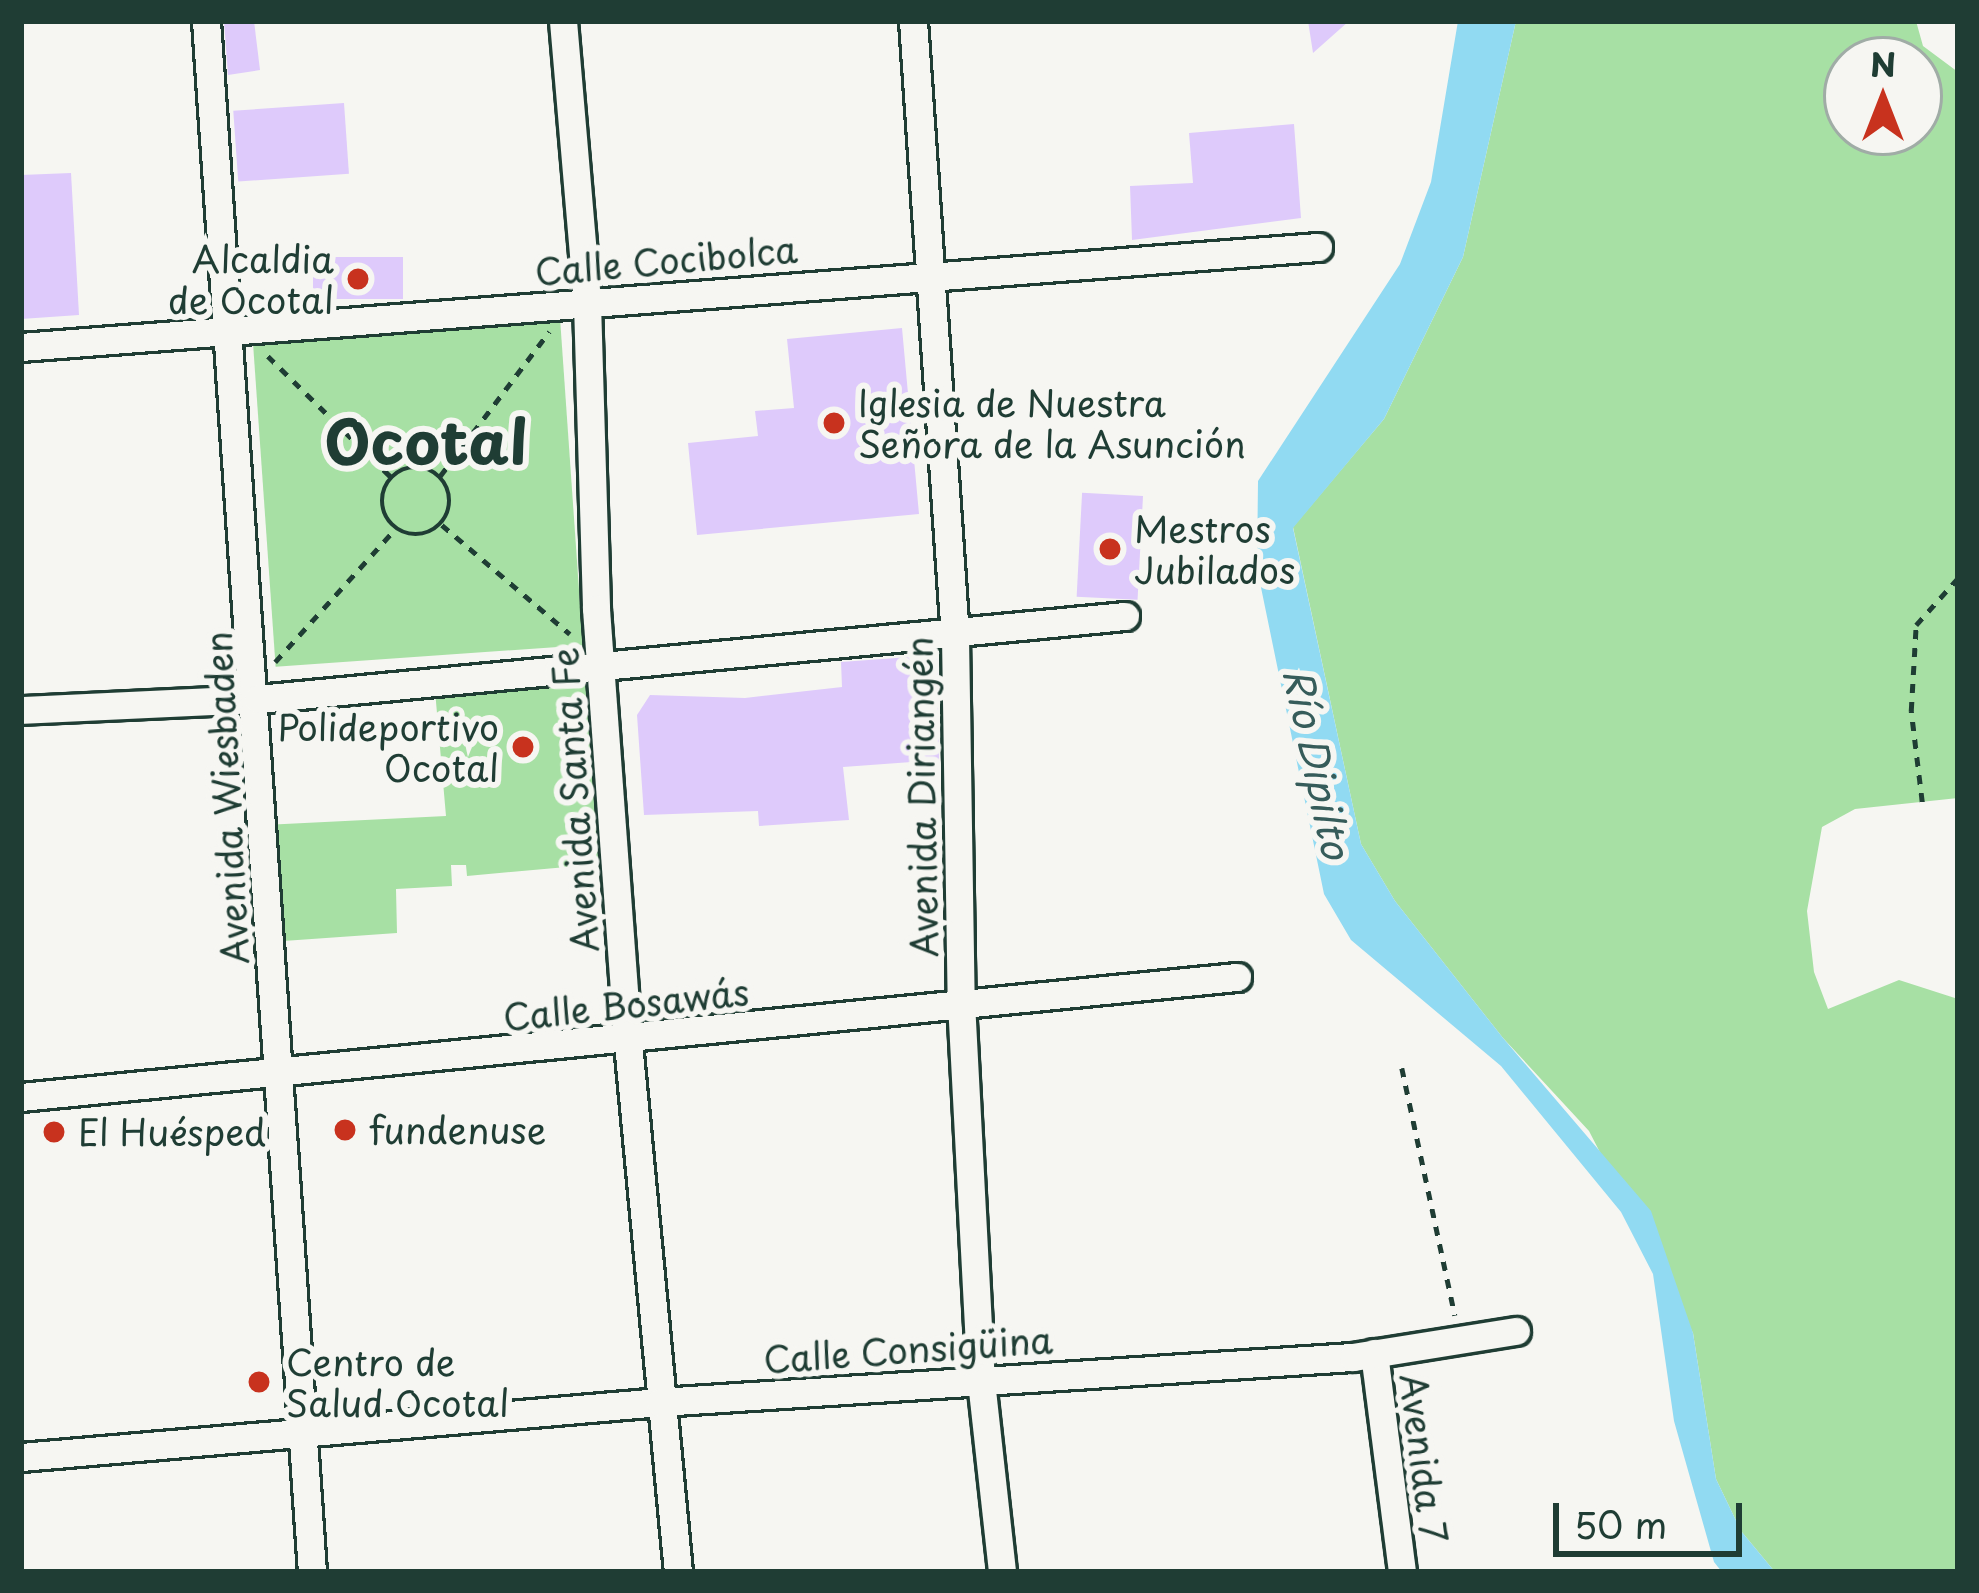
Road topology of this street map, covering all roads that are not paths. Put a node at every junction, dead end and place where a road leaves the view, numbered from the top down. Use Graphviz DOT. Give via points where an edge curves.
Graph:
graph roads {
  1 [pos="206,21"];
  2 [pos="563,21"];
  3 [pos="914,21"];
  4 [pos="1318,247"];
  5 [pos="927,275"];
  6 [pos="587,303"];
  7 [pos="232,330"];
  8 [pos="21,347"];
  9 [pos="1125,616"];
  10 [pos="955,637"];
  11 [pos="600,664"];
  12 [pos="258,700"];
  13 [pos="21,710"];
  14 [pos="1237,977"];
  15 [pos="961,1002"];
  16 [pos="628,1043"];
  17 [pos="278,1072"];
  18 [pos="21,1097"];
  19 [pos="1516,1331"];
  20 [pos="1375,1353"];
  21 [pos="981,1381"];
  22 [pos="660,1402"];
  23 [pos="304,1436"];
  24 [pos="21,1456"];
  25 [pos="312,1572"];
  26 [pos="678,1572"];
  27 [pos="1002,1572"];
  28 [pos="1402,1572"];
  1 -- 7 [label="street, Avenida Wiesbaden"];
  2 -- 6 [label="street, Avenida Santa Fe"];
  3 -- 5 [label="street, Avenida Diriangén"];
  4 -- 5 [label="street, Calle Cocibolca"];
  5 -- 6 [label="street, Calle Cocibolca"];
  5 -- 10 [label="street, Avenida Diriangén"];
  6 -- 7 [label="street, Calle Cocibolca"];
  6 -- 11 [label="street, Avenida Santa Fe"];
  7 -- 8 [label="street, Calle Cocibolca"];
  7 -- 12 [label="street, Avenida Wiesbaden"];
  9 -- 10 [label="street"];
  10 -- 11 [label="street"];
  10 -- 15 [label="street, Avenida Diriangén"];
  11 -- 12 [label="street"];
  11 -- 16 [label="street, Avenida Santa Fe"];
  12 -- 13 [label="street"];
  12 -- 17 [label="street, Avenida Wiesbaden"];
  14 -- 15 [label="street, Calle Bosawás"];
  15 -- 16 [label="street, Calle Bosawás"];
  15 -- 21 [label="street, Avenida Diriangén"];
  16 -- 17 [label="street, Calle Bosawás"];
  16 -- 22 [label="street, Avenida Santa Fe"];
  17 -- 18 [label="street, Calle Bosawás"];
  17 -- 23 [label="street, Avenida Wiesbaden"];
  19 -- 20 [label="street, Calle Consigüina"];
  20 -- 21 [label="street, Calle Consigüina"];
  20 -- 28 [label="street, Avenida 7"];
  21 -- 22 [label="street, Calle Consigüina"];
  21 -- 27 [label="street, Avenida Diriangén"];
  22 -- 23 [label="street, Calle Consigüina"];
  22 -- 26 [label="street, Avenida Santa Fe"];
  23 -- 24 [label="street, Calle Consigüina"];
  23 -- 25 [label="street, Avenida Wiesbaden"];
}
